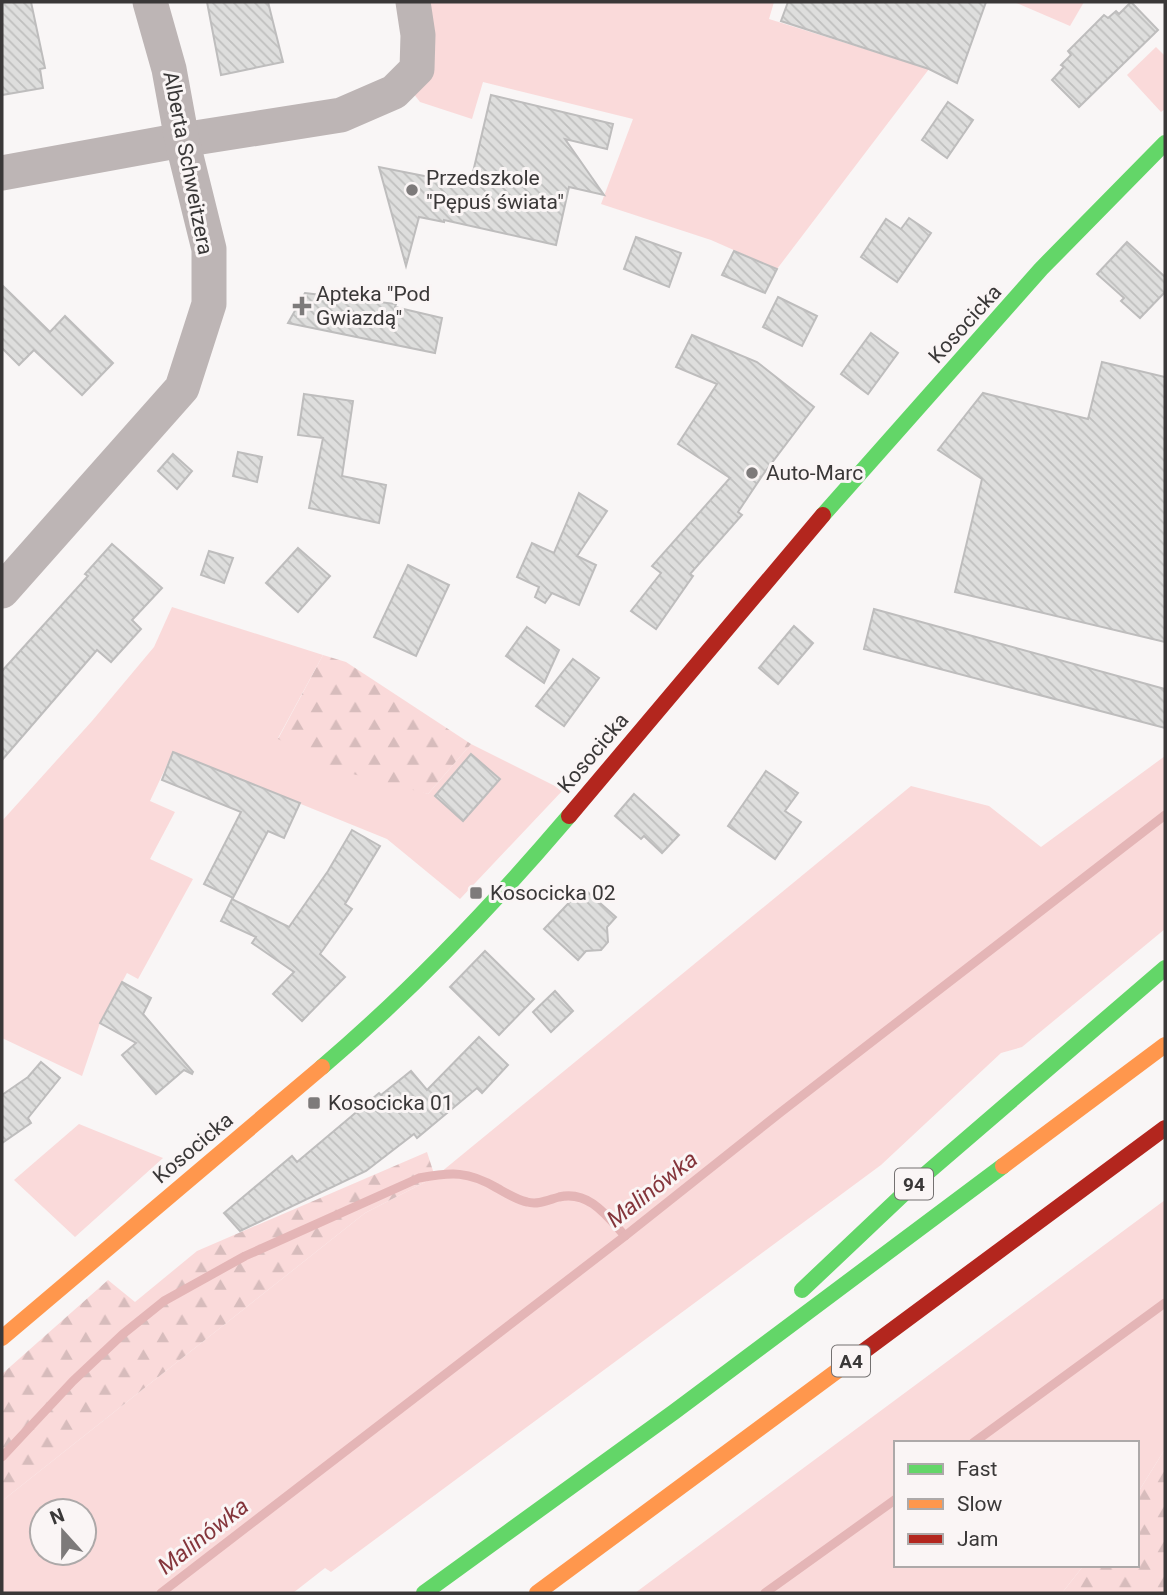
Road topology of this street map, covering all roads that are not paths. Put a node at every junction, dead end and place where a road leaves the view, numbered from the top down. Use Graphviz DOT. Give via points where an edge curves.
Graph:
graph roads {
  1 [pos="150,2"];
  2 [pos="415,18"];
  3 [pos="182,140"];
  4 [pos="1165,143"];
  5 [pos="2,173"];
  6 [pos="2,591"];
  7 [pos="1165,968"];
  8 [pos="1165,1045"];
  9 [pos="1165,1128"];
  10 [pos="793,1298"];
  11 [pos="773,1317"];
  12 [pos="2,1338"];
  13 [pos="674,1412"];
  14 [pos="424,1593"];
  15 [pos="537,1593"];
  1 -- 3 [label="street, Alberta Schweitzera"];
  2 -- 3 [label="street" via="417,69 394,92 341,116"];
  3 -- 5 [label="street"];
  3 -- 6 [label="street, Alberta Schweitzera" via="209,249 209,304 182,388"];
  4 -- 12 [label="main road, Kosocicka" via="1041,269 856,477 519,875 473,923 346,1046"];
  7 -- 10 [label="main road, 94" via="913,1185"];
  8 -- 13 [label="main road"];
  9 -- 15 [label="main road, A4"];
  11 -- 13 [label="main road"];
  13 -- 14 [label="main road"];
}
